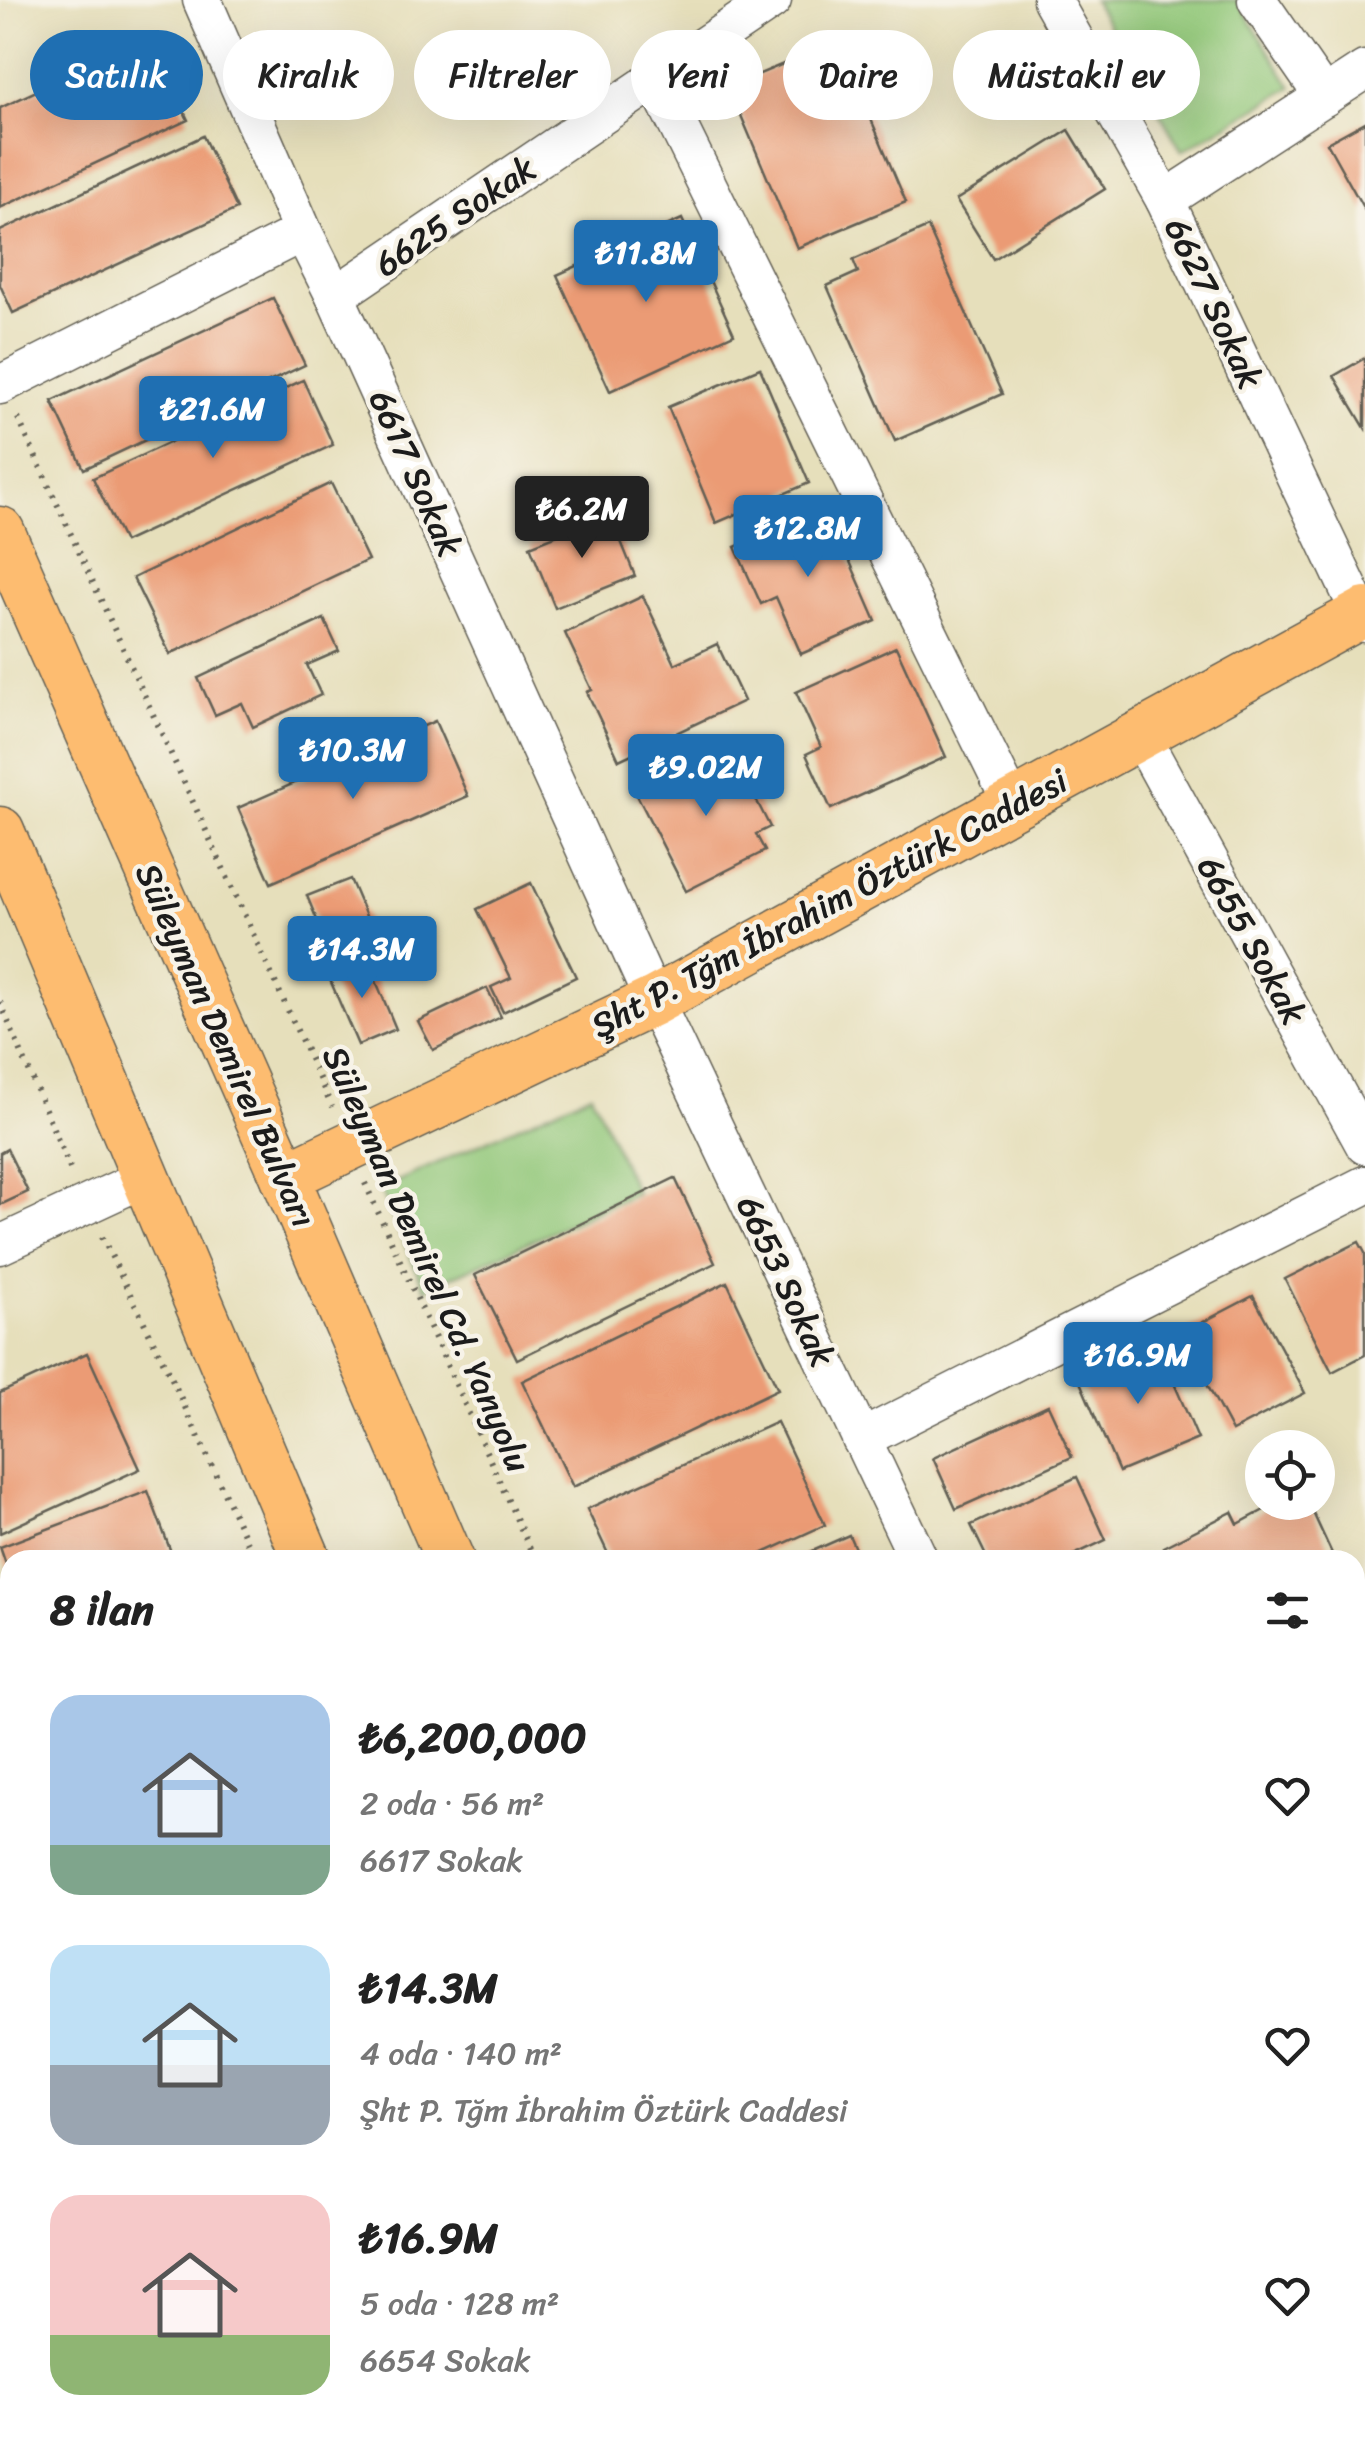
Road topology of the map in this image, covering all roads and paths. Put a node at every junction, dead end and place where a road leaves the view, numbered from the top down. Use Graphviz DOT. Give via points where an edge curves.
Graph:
graph roads {
  1 [pos="202,0"];
  2 [pos="772,0"];
  3 [pos="1052,0"];
  4 [pos="1257,0"];
  5 [pos="729,30"];
  6 [pos="1365,70"];
  7 [pos="1324,97"];
  8 [pos="631,98"];
  9 [pos="675,120"];
  10 [pos="1165,200"];
  11 [pos="303,232"];
  12 [pos="336,296"];
  13 [pos="1,384"];
  14 [pos="0,531"];
  15 [pos="1364,616"];
  16 [pos="1140,735"];
  17 [pos="1013,804"];
  18 [pos="0,831"];
  19 [pos="654,1001"];
  20 [pos="0,1002"];
  21 [pos="1365,1146"];
  22 [pos="350,1148"];
  23 [pos="285,1177"];
  24 [pos="144,1178"];
  25 [pos="1365,1185"];
  26 [pos="87,1204"];
  27 [pos="0,1245"];
  28 [pos="861,1439"];
  29 [pos="250,1550"];
  30 [pos="304,1550"];
  31 [pos="446,1550"];
  32 [pos="531,1550"];
  33 [pos="914,1550"];
  1 -- 11 [label="street, 6617 Sokak"];
  2 -- 5 [label="street, 6625 Sokak"];
  3 -- 10 [label="street, 6627 Sokak"];
  4 -- 7 [label="street"];
  6 -- 7 [label="street"];
  7 -- 10 [label="street"];
  8 -- 12 [label="street, 6625 Sokak"];
  9 -- 17 [label="street"];
  10 -- 15 [label="street, 6627 Sokak"];
  11 -- 12 [label="street, 6617 Sokak"];
  11 -- 13 [label="street"];
  12 -- 19 [label="street, 6617 Sokak"];
  13 -- 22 [label="path, Süleyman Demirel Cd. Yanyolu"];
  14 -- 23 [label="main road, Süleyman Demirel Bulvarı"];
  15 -- 16 [label="main road, Şht P. Tğm İbrahim Öztürk Caddesi"];
  16 -- 17 [label="main road, Şht P. Tğm İbrahim Öztürk Caddesi"];
  16 -- 21 [label="street, 6655 Sokak"];
  17 -- 19 [label="main road, Şht P. Tğm İbrahim Öztürk Caddesi"];
  18 -- 24 [label="main road"];
  19 -- 22 [label="main road, Şht P. Tğm İbrahim Öztürk Caddesi"];
  19 -- 28 [label="street, 6653 Sokak"];
  20 -- 26 [label="path"];
  22 -- 23 [label="main road, Şht P. Tğm İbrahim Öztürk Caddesi"];
  22 -- 32 [label="path, Süleyman Demirel Cd. Yanyolu"];
  23 -- 31 [label="main road, Süleyman Demirel Bulvarı"];
  24 -- 26 [label="street"];
  24 -- 30 [label="main road"];
  25 -- 28 [label="street"];
  26 -- 27 [label="street"];
  26 -- 29 [label="path"];
  28 -- 33 [label="street, 6653 Sokak"];
}
